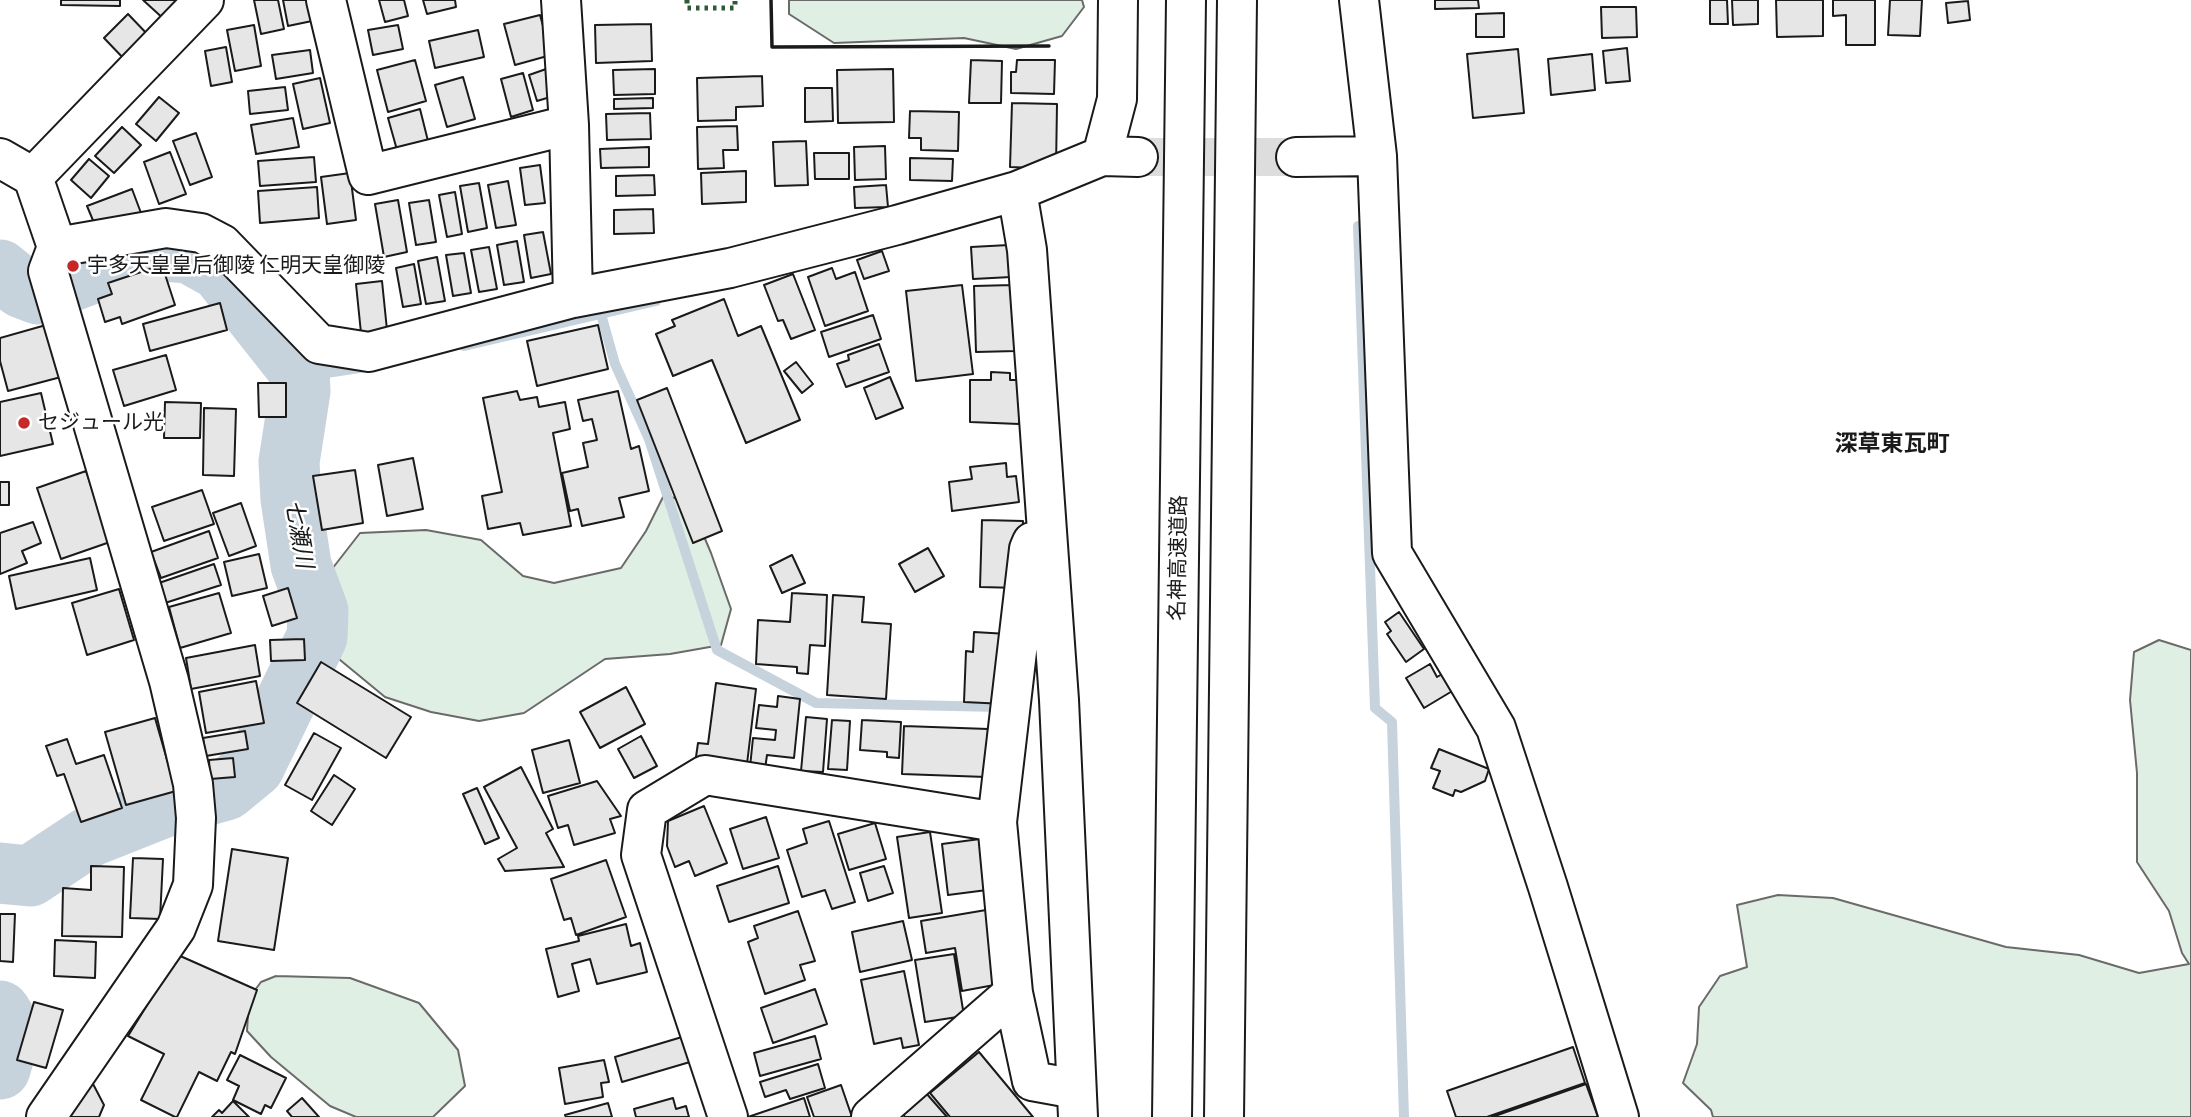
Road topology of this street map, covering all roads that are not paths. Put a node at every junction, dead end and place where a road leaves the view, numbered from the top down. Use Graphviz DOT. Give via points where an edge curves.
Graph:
graph roads {
  1 [pos="204,0"];
  2 [pos="326,0"];
  3 [pos="562,0"];
  4 [pos="1118,0"];
  5 [pos="1186,0"];
  6 [pos="1237,0"];
  7 [pos="1359,0"];
  8 [pos="569,125"];
  9 [pos="1296,156"];
  10 [pos="1377,156"];
  11 [pos="0,158"];
  12 [pos="33,177"];
  13 [pos="1017,191"];
  14 [pos="54,274"];
  15 [pos="573,298"];
  16 [pos="1045,518"];
  17 [pos="997,821"];
  18 [pos="1013,993"];
  19 [pos="1077,1103"];
  20 [pos="46,1117"];
  21 [pos="728,1117"];
  22 [pos="871,1117"];
  23 [pos="1172,1117"];
  24 [pos="1224,1117"];
  25 [pos="1619,1117"];
  1 -- 12 [label="main road"];
  2 -- 8 [label="main road" via="368,175"];
  3 -- 8 [label="main road"];
  4 -- 13 [label="main road" via="1120,157"];
  5 -- 23 [label="main road, 名神高速道路"];
  6 -- 24 [label="main road"];
  7 -- 10 [label="main road"];
  8 -- 15 [label="main road"];
  9 -- 10 [label="main road"];
  10 -- 25 [label="main road" via="1392,553 1496,728"];
  11 -- 12 [label="main road"];
  12 -- 14 [label="main road"];
  13 -- 15 [label="main road" via="737,277"];
  13 -- 16 [label="main road" via="1027,250"];
  14 -- 15 [label="main road" via="166,228 201,233 222,244 319,344 369,352"];
  14 -- 20 [label="main road" via="169,681 194,795 193,885 176,928"];
  16 -- 17 [label="main road" via="1028,549"];
  16 -- 19 [label="main road" via="1059,700"];
  17 -- 18 [label="main road"];
  17 -- 21 [label="main road" via="705,775 647,810 641,855"];
  18 -- 19 [label="main road" via="1032,1082"];
  18 -- 22 [label="main road"];
}
